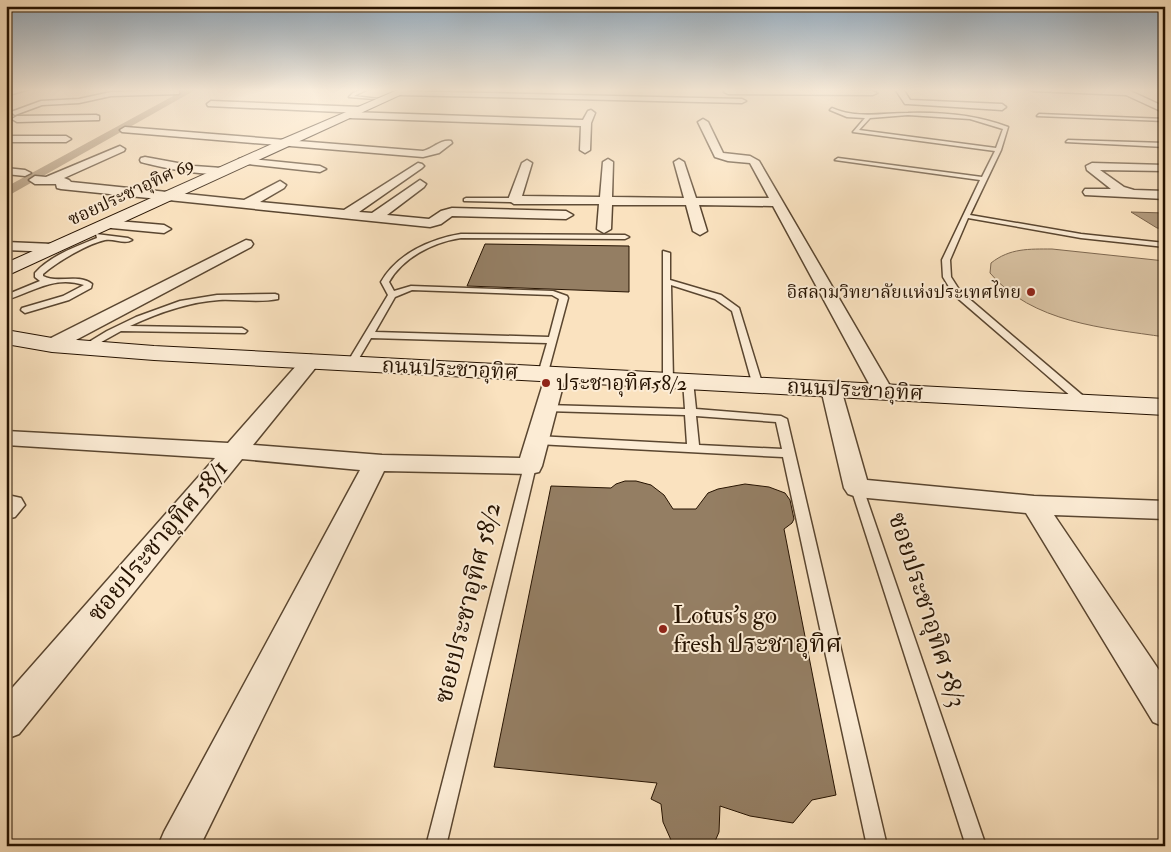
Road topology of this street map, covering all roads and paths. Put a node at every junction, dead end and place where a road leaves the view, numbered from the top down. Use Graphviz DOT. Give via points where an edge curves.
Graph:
graph roads {
  1 [pos="317,129"];
  2 [pos="586,129"];
  3 [pos="706,129"];
  4 [pos="857,129"];
  5 [pos="1006,129"];
  6 [pos="125,130"];
  7 [pos="6,139"];
  8 [pos="66,139"];
  9 [pos="1068,141"];
  10 [pos="287,142"];
  11 [pos="447,144"];
  12 [pos="1165,145"];
  13 [pos="120,149"];
  14 [pos="585,150"];
  15 [pos="998,150"];
  16 [pos="145,160"];
  17 [pos="838,160"];
  18 [pos="243,161"];
  19 [pos="608,162"];
  20 [pos="679,162"];
  21 [pos="527,163"];
  22 [pos="418,166"];
  23 [pos="1165,168"];
  24 [pos="320,169"];
  25 [pos="6,171"];
  26 [pos="225,177"];
  27 [pos="48,180"];
  28 [pos="984,180"];
  29 [pos="420,184"];
  30 [pos="280,185"];
  31 [pos="1089,192"];
  32 [pos="1131,193"];
  33 [pos="1165,195"];
  34 [pos="167,196"];
  35 [pos="466,200"];
  36 [pos="514,200"];
  37 [pos="606,201"];
  38 [pos="691,202"];
  39 [pos="776,202"];
  40 [pos="246,204"];
  41 [pos="347,214"];
  42 [pos="566,214"];
  43 [pos="966,216"];
  44 [pos="376,217"];
  45 [pos="164,229"];
  46 [pos="604,229"];
  47 [pos="106,230"];
  48 [pos="700,231"];
  49 [pos="624,237"];
  50 [pos="128,240"];
  51 [pos="246,244"];
  52 [pos="1165,245"];
  53 [pos="6,246"];
  54 [pos="53,248"];
  55 [pos="666,253"];
  56 [pos="6,270"];
  57 [pos="46,281"];
  58 [pos="666,281"];
  59 [pos="392,295"];
  60 [pos="276,297"];
  61 [pos="6,298"];
  62 [pos="25,310"];
  63 [pos="119,329"];
  64 [pos="242,331"];
  65 [pos="369,335"];
  66 [pos="6,337"];
  67 [pos="552,340"];
  68 [pos="52,345"];
  69 [pos="84,348"];
  70 [pos="311,361"];
  71 [pos="352,363"];
  72 [pos="550,374"];
  73 [pos="678,381"];
  74 [pos="758,386"];
  75 [pos="831,389"];
  76 [pos="882,391"];
  77 [pos="1084,402"];
  78 [pos="546,408"];
  79 [pos="1163,408"];
  80 [pos="691,412"];
  81 [pos="6,438"];
  82 [pos="538,440"];
  83 [pos="693,448"];
  84 [pos="233,451"];
  85 [pos="789,453"];
  86 [pos="375,462"];
  87 [pos="530,466"];
  88 [pos="857,488"];
  89 [pos="1034,505"];
  90 [pos="1165,510"];
  91 [pos="1165,710"];
  92 [pos="6,722"];
  93 [pos="178,846"];
  94 [pos="436,846"];
  95 [pos="877,846"];
  96 [pos="976,846"];
  1 -- 10 [label="main road, ซอยประชาอุทิศ 69"];
  2 -- 14 [label="street"];
  3 -- 39 [label="street" via="719,155 754,161"];
  4 -- 15 [label="lane" via="855,131"];
  5 -- 15 [label="lane"];
  6 -- 10 [label="street"];
  7 -- 8 [label="street"];
  9 -- 12 [label="lane"];
  10 -- 11 [label="street" via="423,154"];
  10 -- 18 [label="main road, ซอยประชาอุทิศ 69"];
  13 -- 27 [label="street"];
  15 -- 28 [label="lane"];
  16 -- 26 [label="street"];
  17 -- 28 [label="lane"];
  18 -- 24 [label="street"];
  18 -- 26 [label="main road, ซอยประชาอุทิศ 69"];
  19 -- 37 [label="street"];
  20 -- 38 [label="street"];
  21 -- 36 [label="street"];
  22 -- 41 [label="street"];
  23 -- 32 [label="street" via="1092,166 1120,190"];
  25 -- 27 [label="street"];
  26 -- 34 [label="main road, ซอยประชาอุทิศ 69" via="201,181"];
  27 -- 34 [label="street" via="64,181 61,184 64,185"];
  28 -- 43 [label="lane"];
  29 -- 44 [label="street"];
  30 -- 40 [label="street"];
  31 -- 32 [label="street"];
  32 -- 33 [label="street"];
  34 -- 40 [label="street"];
  34 -- 47 [label="main road, ซอยประชาอุทิศ 69"];
  35 -- 36 [label="lane"];
  36 -- 37 [label="street"];
  37 -- 38 [label="street"];
  37 -- 46 [label="street"];
  38 -- 39 [label="street"];
  38 -- 48 [label="street"];
  39 -- 76 [label="street"];
  40 -- 41 [label="street"];
  41 -- 44 [label="street"];
  42 -- 44 [label="street" via="452,212 430,223"];
  43 -- 52 [label="lane" via="1081,236"];
  43 -- 77 [label="lane" via="946,260 947,277 957,293"];
  45 -- 47 [label="street"];
  47 -- 50 [label="lane"];
  47 -- 54 [label="main road, ซอยประชาอุทิศ 69" via="82,235"];
  47 -- 57 [label="lane" via="43,269 39,278"];
  49 -- 59 [label="lane" via="446,238 428,245 388,274 385,282"];
  51 -- 68 [label="street"];
  53 -- 54 [label="street"];
  54 -- 56 [label="main road, ซอยประชาอุทิศ 69"];
  55 -- 58 [label="lane"];
  57 -- 61 [label="lane"];
  57 -- 62 [label="lane" via="76,280 88,286 66,298"];
  58 -- 73 [label="lane"];
  58 -- 74 [label="lane" via="718,297 736,310"];
  59 -- 65 [label="lane"];
  59 -- 67 [label="lane" via="409,288 556,293 564,298"];
  60 -- 63 [label="lane" via="183,303"];
  63 -- 64 [label="lane"];
  63 -- 69 [label="lane"];
  65 -- 67 [label="lane"];
  65 -- 71 [label="lane"];
  66 -- 68 [label="main road, ถนนประชาอุทิศ"];
  67 -- 72 [label="lane"];
  68 -- 69 [label="main road, ถนนประชาอุทิศ"];
  69 -- 70 [label="main road, ถนนประชาอุทิศ"];
  70 -- 71 [label="main road, ถนนประชาอุทิศ"];
  70 -- 84 [label="street, ซอยประชาอุทิศ 58/1"];
  71 -- 72 [label="main road, ถนนประชาอุทิศ"];
  72 -- 73 [label="main road, ถนนประชาอุทิศ"];
  72 -- 78 [label="street, ซอยประชาอุทิศ 58/2"];
  73 -- 74 [label="main road, ถนนประชาอุทิศ"];
  73 -- 80 [label="lane"];
  74 -- 75 [label="main road, ถนนประชาอุทิศ"];
  75 -- 76 [label="main road, ถนนประชาอุทิศ"];
  75 -- 88 [label="street, ซอยประชาอุทิศ 58/3"];
  76 -- 77 [label="main road, ถนนประชาอุทิศ"];
  77 -- 79 [label="main road, ถนนประชาอุทิศ"];
  78 -- 80 [label="lane"];
  78 -- 82 [label="street, ซอยประชาอุทิศ 58/2"];
  80 -- 83 [label="lane"];
  80 -- 85 [label="lane" via="781,419"];
  81 -- 84 [label="street"];
  82 -- 83 [label="lane"];
  82 -- 87 [label="street, ซอยประชาอุทิศ 58/2"];
  83 -- 85 [label="lane"];
  84 -- 86 [label="street"];
  84 -- 92 [label="street, ซอยประชาอุทิศ 58/1"];
  85 -- 95 [label="lane"];
  86 -- 87 [label="street"];
  86 -- 93 [label="street"];
  87 -- 94 [label="lane, ซอยประชาอุทิศ 58/2"];
  88 -- 89 [label="street"];
  88 -- 96 [label="lane, ซอยประชาอุทิศ 58/3"];
  89 -- 90 [label="street"];
  89 -- 91 [label="street"];
}
